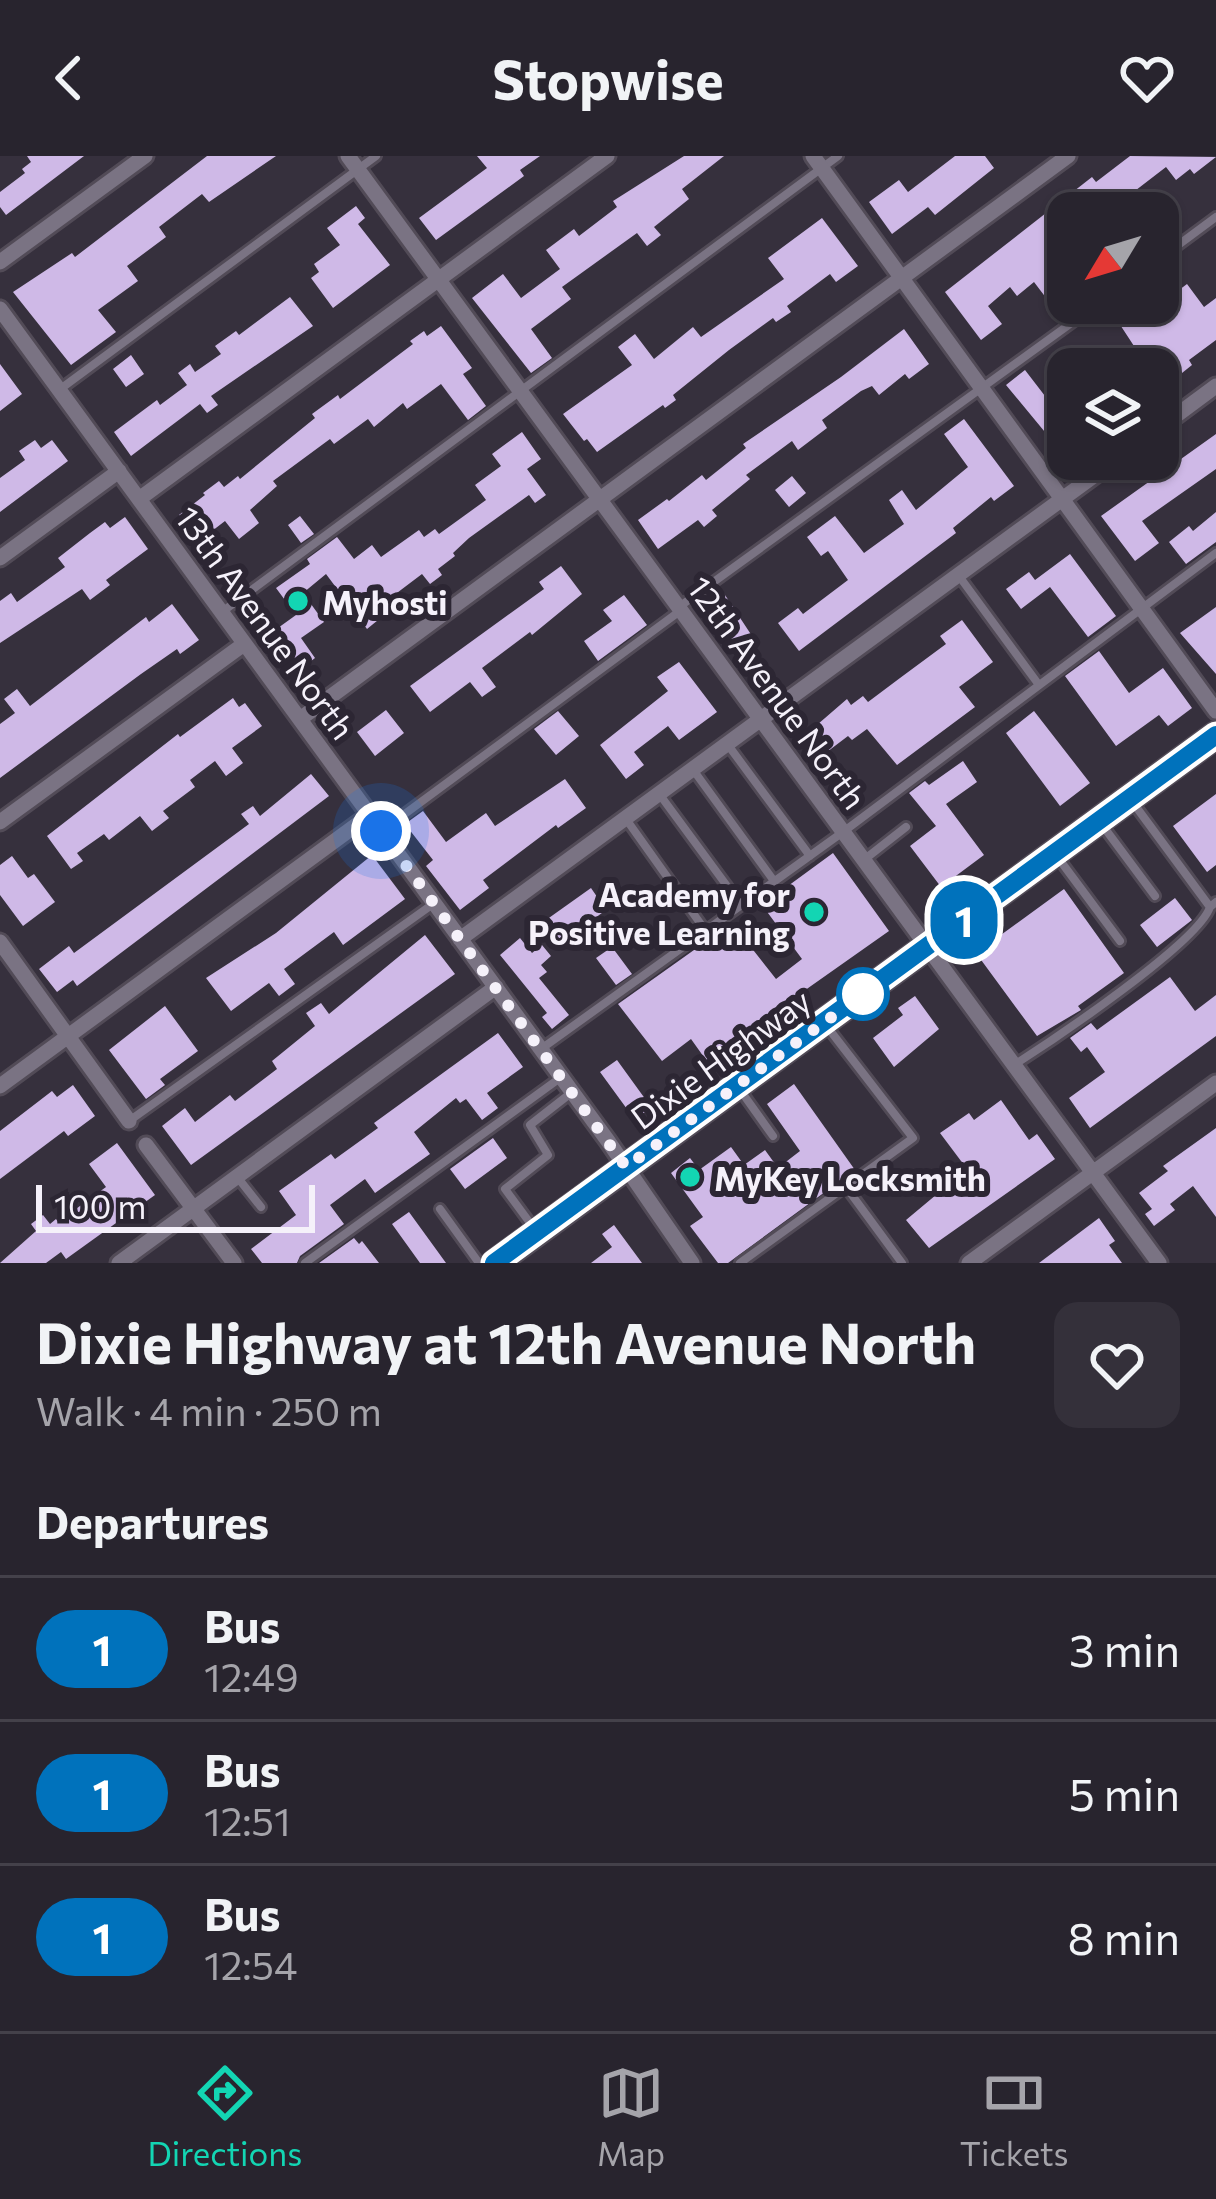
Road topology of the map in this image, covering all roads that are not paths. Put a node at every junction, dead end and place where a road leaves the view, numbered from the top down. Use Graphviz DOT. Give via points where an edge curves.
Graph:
graph roads {
  1 [pos="145,156"];
  2 [pos="376,156"];
  3 [pos="607,156"];
  4 [pos="838,156"];
  5 [pos="1068,156"];
  6 [pos="818,162"];
  7 [pos="353,163"];
  8 [pos="1216,217"];
  9 [pos="1179,244"];
  10 [pos="0,262"];
  11 [pos="902,278"];
  12 [pos="439,279"];
  13 [pos="0,309"];
  14 [pos="1070,324"];
  15 [pos="1216,386"];
  16 [pos="983,388"];
  17 [pos="59,390"];
  18 [pos="520,391"];
  19 [pos="1179,413"];
  20 [pos="118,471"];
  21 [pos="1088,480"];
  22 [pos="1064,498"];
  23 [pos="139,499"];
  24 [pos="600,499"];
  25 [pos="1216,554"];
  26 [pos="0,558"];
  27 [pos="958,575"];
  28 [pos="680,609"];
  29 [pos="1144,609"];
  30 [pos="221,612"];
  31 [pos="244,644"];
  32 [pos="1039,685"];
  33 [pos="1216,711"];
  34 [pos="300,719"];
  35 [pos="761,719"];
  36 [pos="1216,735"];
  37 [pos="728,744"];
  38 [pos="693,769"];
  39 [pos="659,794"];
  40 [pos="1130,799"];
  41 [pos="370,815"];
  42 [pos="626,818"];
  43 [pos="1100,821"];
  44 [pos="0,822"];
  45 [pos="906,827"];
  46 [pos="381,831"];
  47 [pos="843,832"];
  48 [pos="1055,854"];
  49 [pos="810,856"];
  50 [pos="864,860"];
  51 [pos="774,881"];
  52 [pos="1155,896"];
  53 [pos="434,903"];
  54 [pos="741,905"];
  55 [pos="1213,905"];
  56 [pos="705,930"];
  57 [pos="460,939"];
  58 [pos="1120,941"];
  59 [pos="0,942"];
  60 [pos="928,947"];
  61 [pos="496,988"];
  62 [pos="824,1022"];
  63 [pos="69,1036"];
  64 [pos="541,1049"];
  65 [pos="1014,1065"];
  66 [pos="561,1077"];
  67 [pos="1216,1083"];
  68 [pos="738,1085"];
  69 [pos="0,1087"];
  70 [pos="572,1092"];
  71 [pos="129,1120"];
  72 [pos="773,1136"];
  73 [pos="146,1144"];
  74 [pos="626,1167"];
  75 [pos="1093,1173"];
  76 [pos="237,1177"];
  77 [pos="846,1187"];
  78 [pos="261,1207"];
  79 [pos="194,1208"];
  80 [pos="440,1209"];
  81 [pos="536,1232"];
  82 [pos="119,1263"];
  83 [pos="234,1263"];
  84 [pos="305,1263"];
  85 [pos="479,1263"];
  86 [pos="494,1263"];
  87 [pos="692,1263"];
  88 [pos="740,1263"];
  89 [pos="902,1263"];
  90 [pos="969,1263"];
  91 [pos="1159,1263"];
  1 -- 10 [label="street"];
  2 -- 7 [label="lane"];
  3 -- 12 [label="street"];
  4 -- 6 [label="lane"];
  5 -- 11 [label="street"];
  6 -- 11 [label="street"];
  6 -- 18 [label="lane"];
  7 -- 12 [label="street, 12th Avenue North"];
  7 -- 17 [label="lane"];
  8 -- 9 [label="lane"];
  11 -- 16 [label="street"];
  11 -- 24 [label="street"];
  12 -- 18 [label="street, 12th Avenue North"];
  12 -- 23 [label="street"];
  13 -- 17 [label="street, 13th Avenue North"];
  14 -- 16 [label="lane"];
  15 -- 19 [label="street"];
  16 -- 22 [label="street"];
  16 -- 28 [label="lane"];
  17 -- 20 [label="street, 13th Avenue North"];
  18 -- 24 [label="street, 12th Avenue North"];
  18 -- 30 [label="lane"];
  20 -- 23 [label="street, 13th Avenue North"];
  20 -- 26 [label="street"];
  21 -- 22 [label="street"];
  22 -- 27 [label="street"];
  22 -- 29 [label="street"];
  23 -- 30 [label="street, 13th Avenue North"];
  24 -- 28 [label="street, 12th Avenue North"];
  24 -- 34 [label="street"];
  25 -- 29 [label="lane"];
  27 -- 32 [label="lane"];
  27 -- 35 [label="street"];
  28 -- 35 [label="street, 12th Avenue North"];
  28 -- 46 [label="lane"];
  29 -- 32 [label="lane"];
  29 -- 33 [label="street"];
  30 -- 31 [label="street, 13th Avenue North"];
  31 -- 34 [label="street, 13th Avenue North"];
  31 -- 44 [label="street"];
  32 -- 47 [label="lane"];
  34 -- 41 [label="street, 13th Avenue North"];
  35 -- 37 [label="street"];
  35 -- 47 [label="street, 12th Avenue North"];
  36 -- 40 [label="main road, Dixie Highway"];
  37 -- 38 [label="street"];
  37 -- 49 [label="lane"];
  38 -- 39 [label="street"];
  38 -- 51 [label="lane"];
  39 -- 42 [label="street"];
  39 -- 54 [label="lane"];
  40 -- 43 [label="main road, Dixie Highway"];
  40 -- 55 [label="lane"];
  41 -- 46 [label="street, 13th Avenue North"];
  41 -- 63 [label="street"];
  42 -- 56 [label="lane"];
  42 -- 57 [label="street"];
  43 -- 48 [label="main road, Dixie Highway"];
  43 -- 52 [label="lane"];
  45 -- 50 [label="lane"];
  46 -- 53 [label="street, 13th Avenue North"];
  47 -- 49 [label="lane"];
  47 -- 50 [label="street, 12th Avenue North"];
  48 -- 58 [label="lane"];
  48 -- 60 [label="main road, Dixie Highway"];
  49 -- 51 [label="lane"];
  50 -- 60 [label="street, 12th Avenue North"];
  51 -- 54 [label="lane"];
  53 -- 57 [label="street, 13th Avenue North"];
  53 -- 71 [label="lane"];
  54 -- 56 [label="lane"];
  55 -- 65 [label="lane" via="1177,946"];
  56 -- 64 [label="lane"];
  57 -- 61 [label="street, 13th Avenue North"];
  59 -- 63 [label="street"];
  60 -- 62 [label="main road, Dixie Highway"];
  60 -- 65 [label="street, 12th Avenue North"];
  61 -- 64 [label="street, 13th Avenue North"];
  61 -- 76 [label="street"];
  62 -- 68 [label="main road, Dixie Highway"];
  62 -- 77 [label="lane" via="913,1138"];
  63 -- 69 [label="street"];
  63 -- 71 [label="street"];
  64 -- 66 [label="street, 13th Avenue North"];
  65 -- 75 [label="street, 12th Avenue North"];
  66 -- 70 [label="street, 13th Avenue North"];
  66 -- 84 [label="lane"];
  67 -- 75 [label="street"];
  68 -- 72 [label="lane"];
  68 -- 74 [label="main road, Dixie Highway"];
  70 -- 74 [label="street, 13th Avenue North"];
  70 -- 81 [label="lane" via="530,1125 548,1154 505,1189"];
  73 -- 79 [label="street"];
  74 -- 81 [label="main road, Dixie Highway"];
  74 -- 87 [label="street, 13th Avenue North"];
  75 -- 90 [label="street"];
  75 -- 91 [label="street, 12th Avenue North"];
  76 -- 78 [label="lane"];
  76 -- 79 [label="street"];
  77 -- 88 [label="lane"];
  77 -- 89 [label="lane"];
  79 -- 82 [label="street"];
  79 -- 83 [label="street"];
  80 -- 85 [label="lane"];
  81 -- 86 [label="main road, Dixie Highway"];
}
